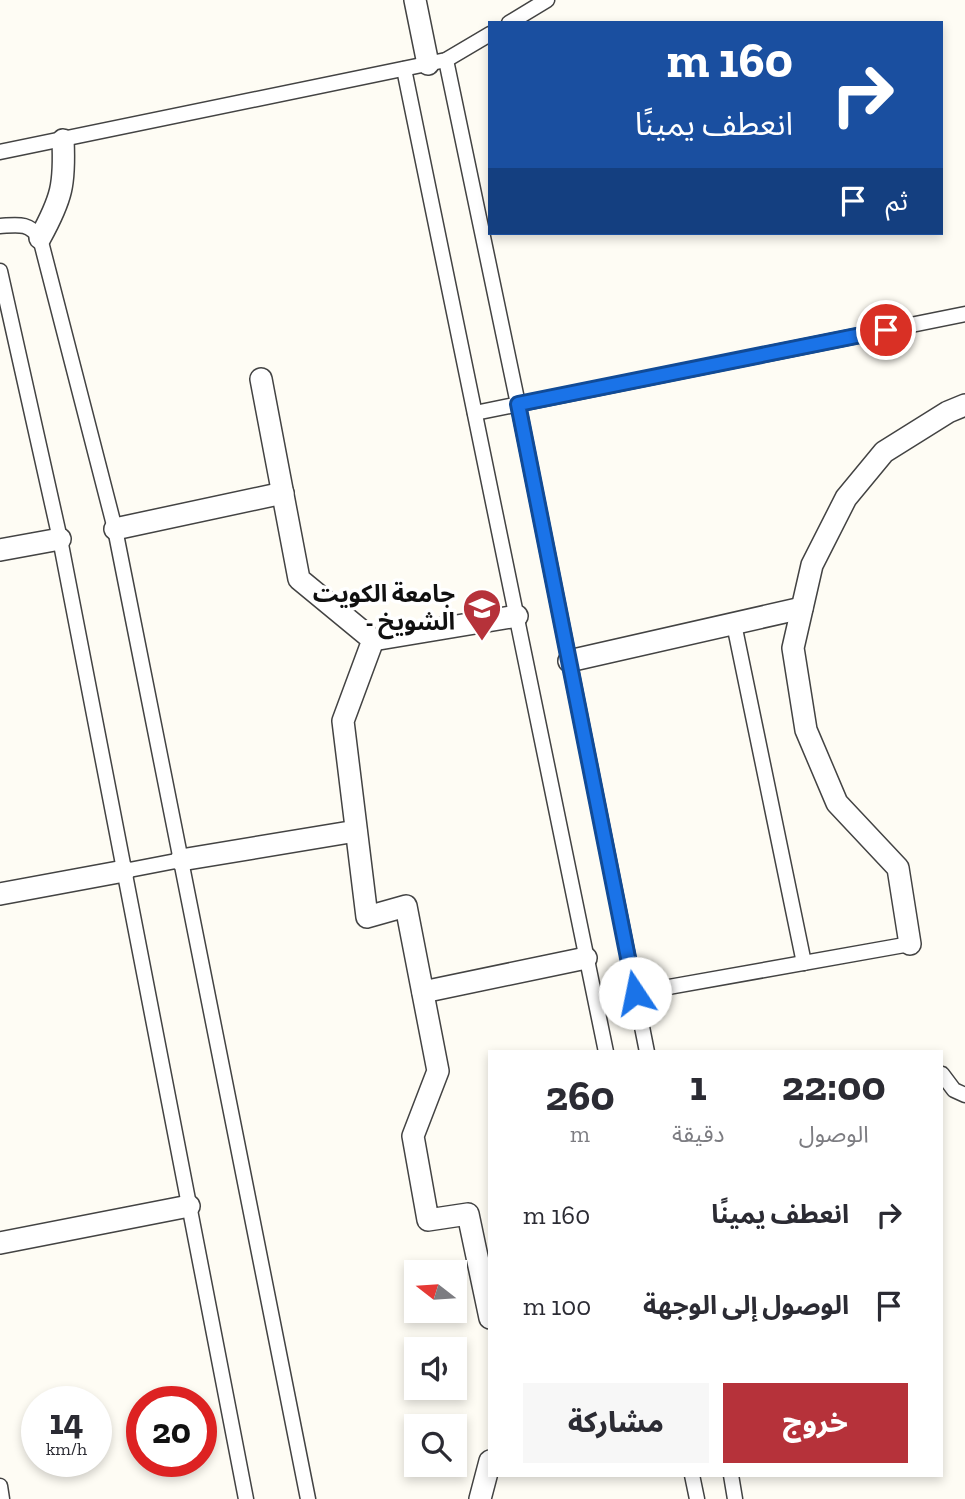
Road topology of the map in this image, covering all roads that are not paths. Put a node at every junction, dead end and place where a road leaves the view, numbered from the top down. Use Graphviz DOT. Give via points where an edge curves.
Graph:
graph roads {
  1 [pos="415,0"];
  2 [pos="547,0"];
  3 [pos="512,21"];
  4 [pos="488,35"];
  5 [pos="437,62"];
  6 [pos="404,69"];
  7 [pos="63,139"];
  8 [pos="0,152"];
  9 [pos="0,226"];
  10 [pos="40,238"];
  11 [pos="0,271"];
  12 [pos="965,314"];
  13 [pos="261,379"];
  14 [pos="518,404"];
  15 [pos="965,405"];
  16 [pos="475,412"];
  17 [pos="283,493"];
  18 [pos="115,529"];
  19 [pos="60,539"];
  20 [pos="0,550"];
  21 [pos="802,608"];
  22 [pos="517,616"];
  23 [pos="734,624"];
  24 [pos="373,640"];
  25 [pos="569,661"];
  26 [pos="356,831"];
  27 [pos="181,860"];
  28 [pos="124,871"];
  29 [pos="0,894"];
  30 [pos="910,944"];
  31 [pos="586,958"];
  32 [pos="804,963"];
  33 [pos="423,992"];
  34 [pos="635,993"];
  35 [pos="606,1050"];
  36 [pos="647,1050"];
  37 [pos="943,1075"];
  38 [pos="965,1095"];
  39 [pos="189,1206"];
  40 [pos="0,1243"];
  41 [pos="488,1309"];
  42 [pos="488,1469"];
  43 [pos="692,1477"];
  44 [pos="731,1477"];
  45 [pos="0,1486"];
  46 [pos="2,1499"];
  47 [pos="246,1499"];
  48 [pos="308,1499"];
  49 [pos="480,1499"];
  50 [pos="697,1499"];
  51 [pos="735,1499"];
  1 -- 5 [label="street"];
  2 -- 3 [label="lane"];
  4 -- 5 [label="lane"];
  5 -- 6 [label="lane"];
  5 -- 14 [label="lane"];
  6 -- 7 [label="lane"];
  6 -- 16 [label="lane"];
  7 -- 8 [label="lane"];
  7 -- 10 [label="street" via="65,178"];
  9 -- 10 [label="lane" via="33,228"];
  10 -- 18 [label="lane"];
  11 -- 19 [label="lane"];
  12 -- 14 [label="lane"];
  13 -- 17 [label="street"];
  14 -- 16 [label="lane"];
  14 -- 25 [label="lane"];
  15 -- 21 [label="street" via="884,452 846,498 812,565"];
  16 -- 22 [label="lane"];
  17 -- 18 [label="street"];
  17 -- 24 [label="street" via="299,579"];
  18 -- 27 [label="lane"];
  19 -- 20 [label="street"];
  19 -- 28 [label="lane"];
  21 -- 23 [label="street"];
  21 -- 30 [label="street" via="793,648 806,730 838,803 898,868"];
  22 -- 24 [label="street"];
  22 -- 31 [label="lane"];
  23 -- 25 [label="street"];
  23 -- 32 [label="lane"];
  24 -- 26 [label="street" via="343,721"];
  25 -- 34 [label="lane"];
  26 -- 27 [label="street"];
  26 -- 33 [label="street" via="367,916 406,906"];
  27 -- 28 [label="lane"];
  27 -- 48 [label="lane"];
  28 -- 29 [label="street"];
  28 -- 39 [label="lane"];
  30 -- 32 [label="lane"];
  31 -- 33 [label="street"];
  31 -- 35 [label="lane"];
  32 -- 34 [label="lane"];
  33 -- 41 [label="street" via="438,1071 413,1136 428,1220 468,1214"];
  34 -- 36 [label="lane"];
  37 -- 38 [label="lane" via="954,1090"];
  39 -- 40 [label="street"];
  39 -- 47 [label="lane"];
  42 -- 49 [label="street"];
  43 -- 50 [label="lane"];
  44 -- 51 [label="lane"];
  45 -- 46 [label="lane"];
}
